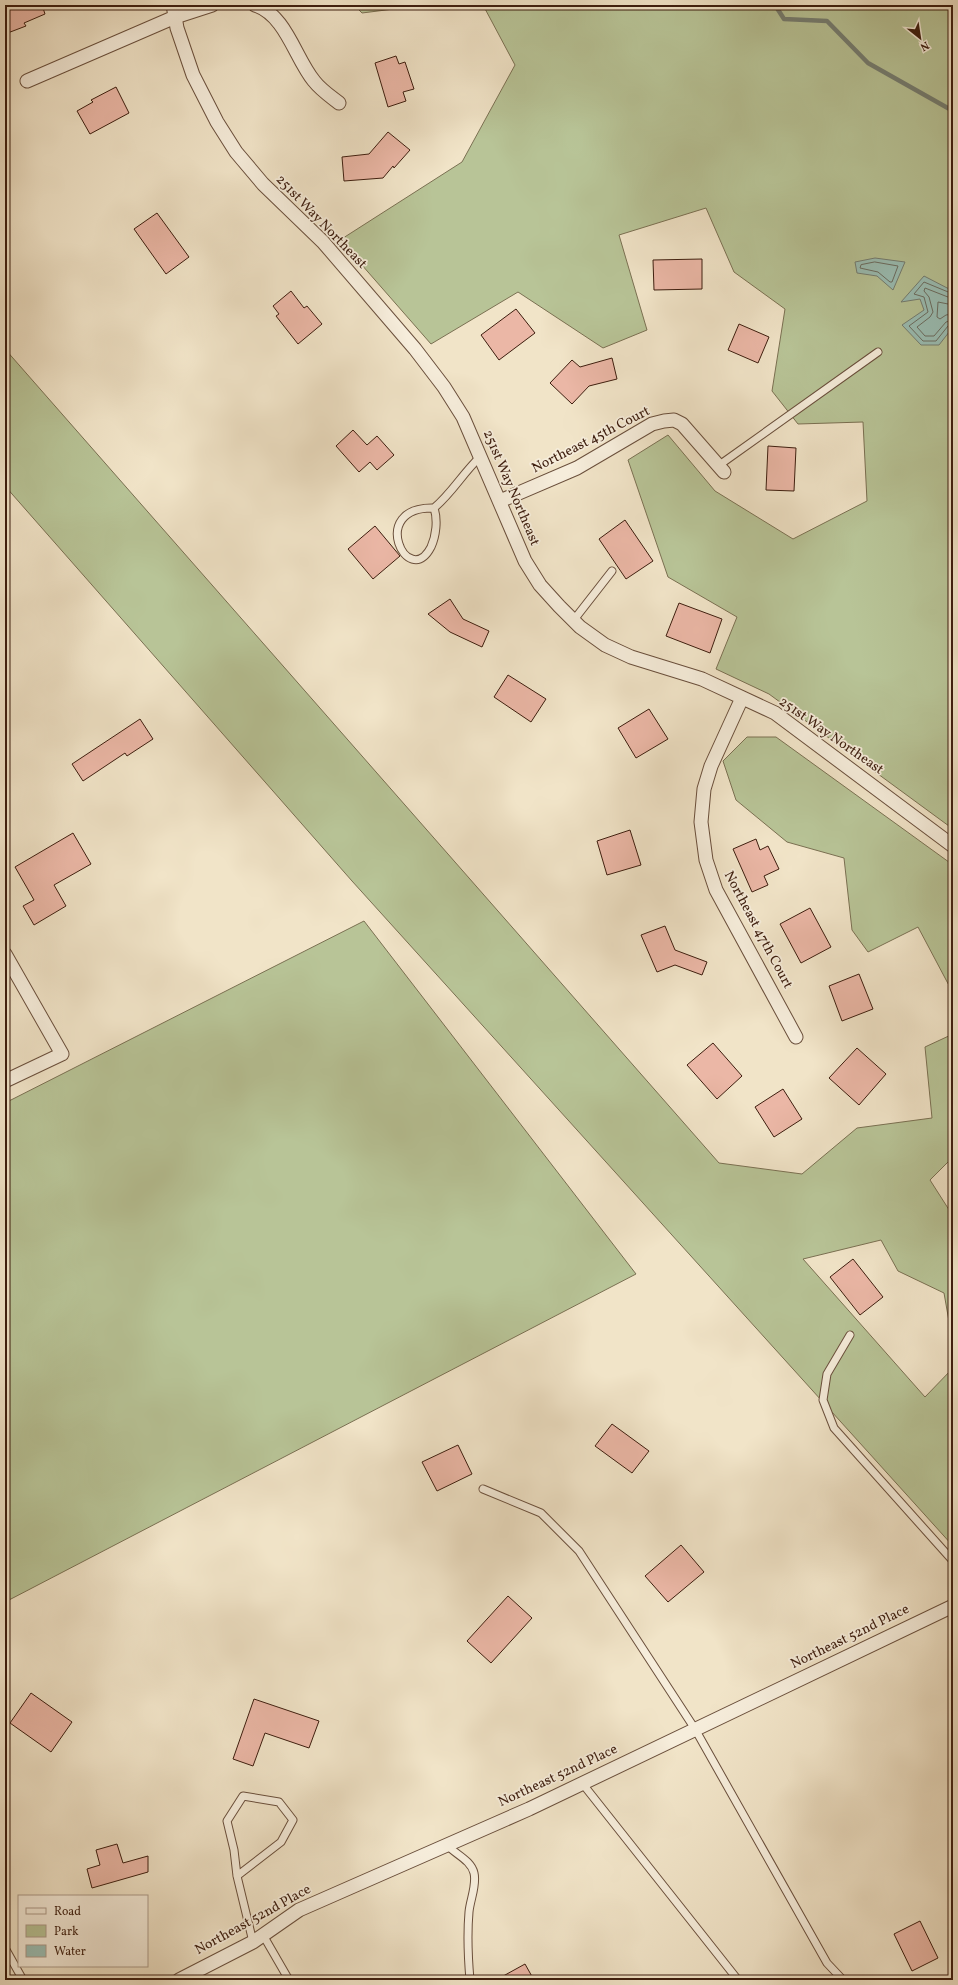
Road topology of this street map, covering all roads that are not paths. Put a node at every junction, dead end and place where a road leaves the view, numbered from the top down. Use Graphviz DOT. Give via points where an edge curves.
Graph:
graph roads {
  1 [pos="212,5"];
  2 [pos="255,5"];
  3 [pos="174,11"];
  4 [pos="26,81"];
  5 [pos="339,103"];
  6 [pos="878,352"];
  7 [pos="480,457"];
  8 [pos="721,469"];
  9 [pos="500,502"];
  10 [pos="434,508"];
  11 [pos="612,571"];
  12 [pos="573,621"];
  13 [pos="742,698"];
  14 [pos="953,846"];
  15 [pos="5,954"];
  16 [pos="796,1038"];
  17 [pos="5,1081"];
  18 [pos="850,1335"];
  19 [pos="483,1489"];
  20 [pos="953,1561"];
  21 [pos="953,1606"];
  22 [pos="695,1729"];
  23 [pos="582,1783"];
  24 [pos="447,1845"];
  25 [pos="237,1876"];
  26 [pos="258,1938"];
  27 [pos="5,1948"];
  28 [pos="23,1980"];
  29 [pos="179,1980"];
  30 [pos="289,1980"];
  31 [pos="470,1980"];
  32 [pos="738,1980"];
  33 [pos="843,1980"];
  1 -- 3 [label="street"];
  2 -- 5 [label="street" via="271,14 313,80"];
  3 -- 4 [label="street"];
  3 -- 7 [label="street, 251st Way Northeast" via="193,75 236,152 263,184 323,242 415,349 463,417"];
  6 -- 8 [label="lane"];
  7 -- 9 [label="street, 251st Way Northeast"];
  7 -- 10 [label="lane" via="468,468 448,496"];
  8 -- 9 [label="street, Northeast 45th Court" via="682,424 674,420 664,421 638,432 577,468"];
  9 -- 12 [label="street, 251st Way Northeast" via="525,562 540,585"];
  10 -- 10 [label="lane" via="421,508 407,514 398,526 398,542 403,554 411,560 420,559 427,554 432,545 436,525"];
  11 -- 12 [label="lane"];
  12 -- 13 [label="street, 251st Way Northeast" via="605,645 631,657 702,679"];
  13 -- 14 [label="street, 251st Way Northeast" via="775,714 799,730"];
  13 -- 16 [label="street, Northeast 47th Court" via="711,766 704,789 701,822 706,860 716,890"];
  15 -- 17 [label="street" via="62,1054"];
  18 -- 20 [label="lane" via="827,1374 823,1400 834,1428"];
  19 -- 22 [label="lane" via="540,1513 579,1551"];
  21 -- 22 [label="street, Northeast 52nd Place"];
  22 -- 23 [label="street, Northeast 52nd Place"];
  22 -- 33 [label="lane" via="827,1963"];
  23 -- 24 [label="street, Northeast 52nd Place"];
  23 -- 32 [label="lane"];
  24 -- 26 [label="street, Northeast 52nd Place" via="299,1910"];
  24 -- 31 [label="lane" via="469,1862 474,1873 467,1946"];
  25 -- 25 [label="lane" via="228,1821 243,1796 279,1802 293,1820 281,1842"];
  25 -- 26 [label="lane"];
  26 -- 29 [label="street, Northeast 52nd Place"];
  26 -- 30 [label="lane"];
  27 -- 28 [label="lane"];
}
